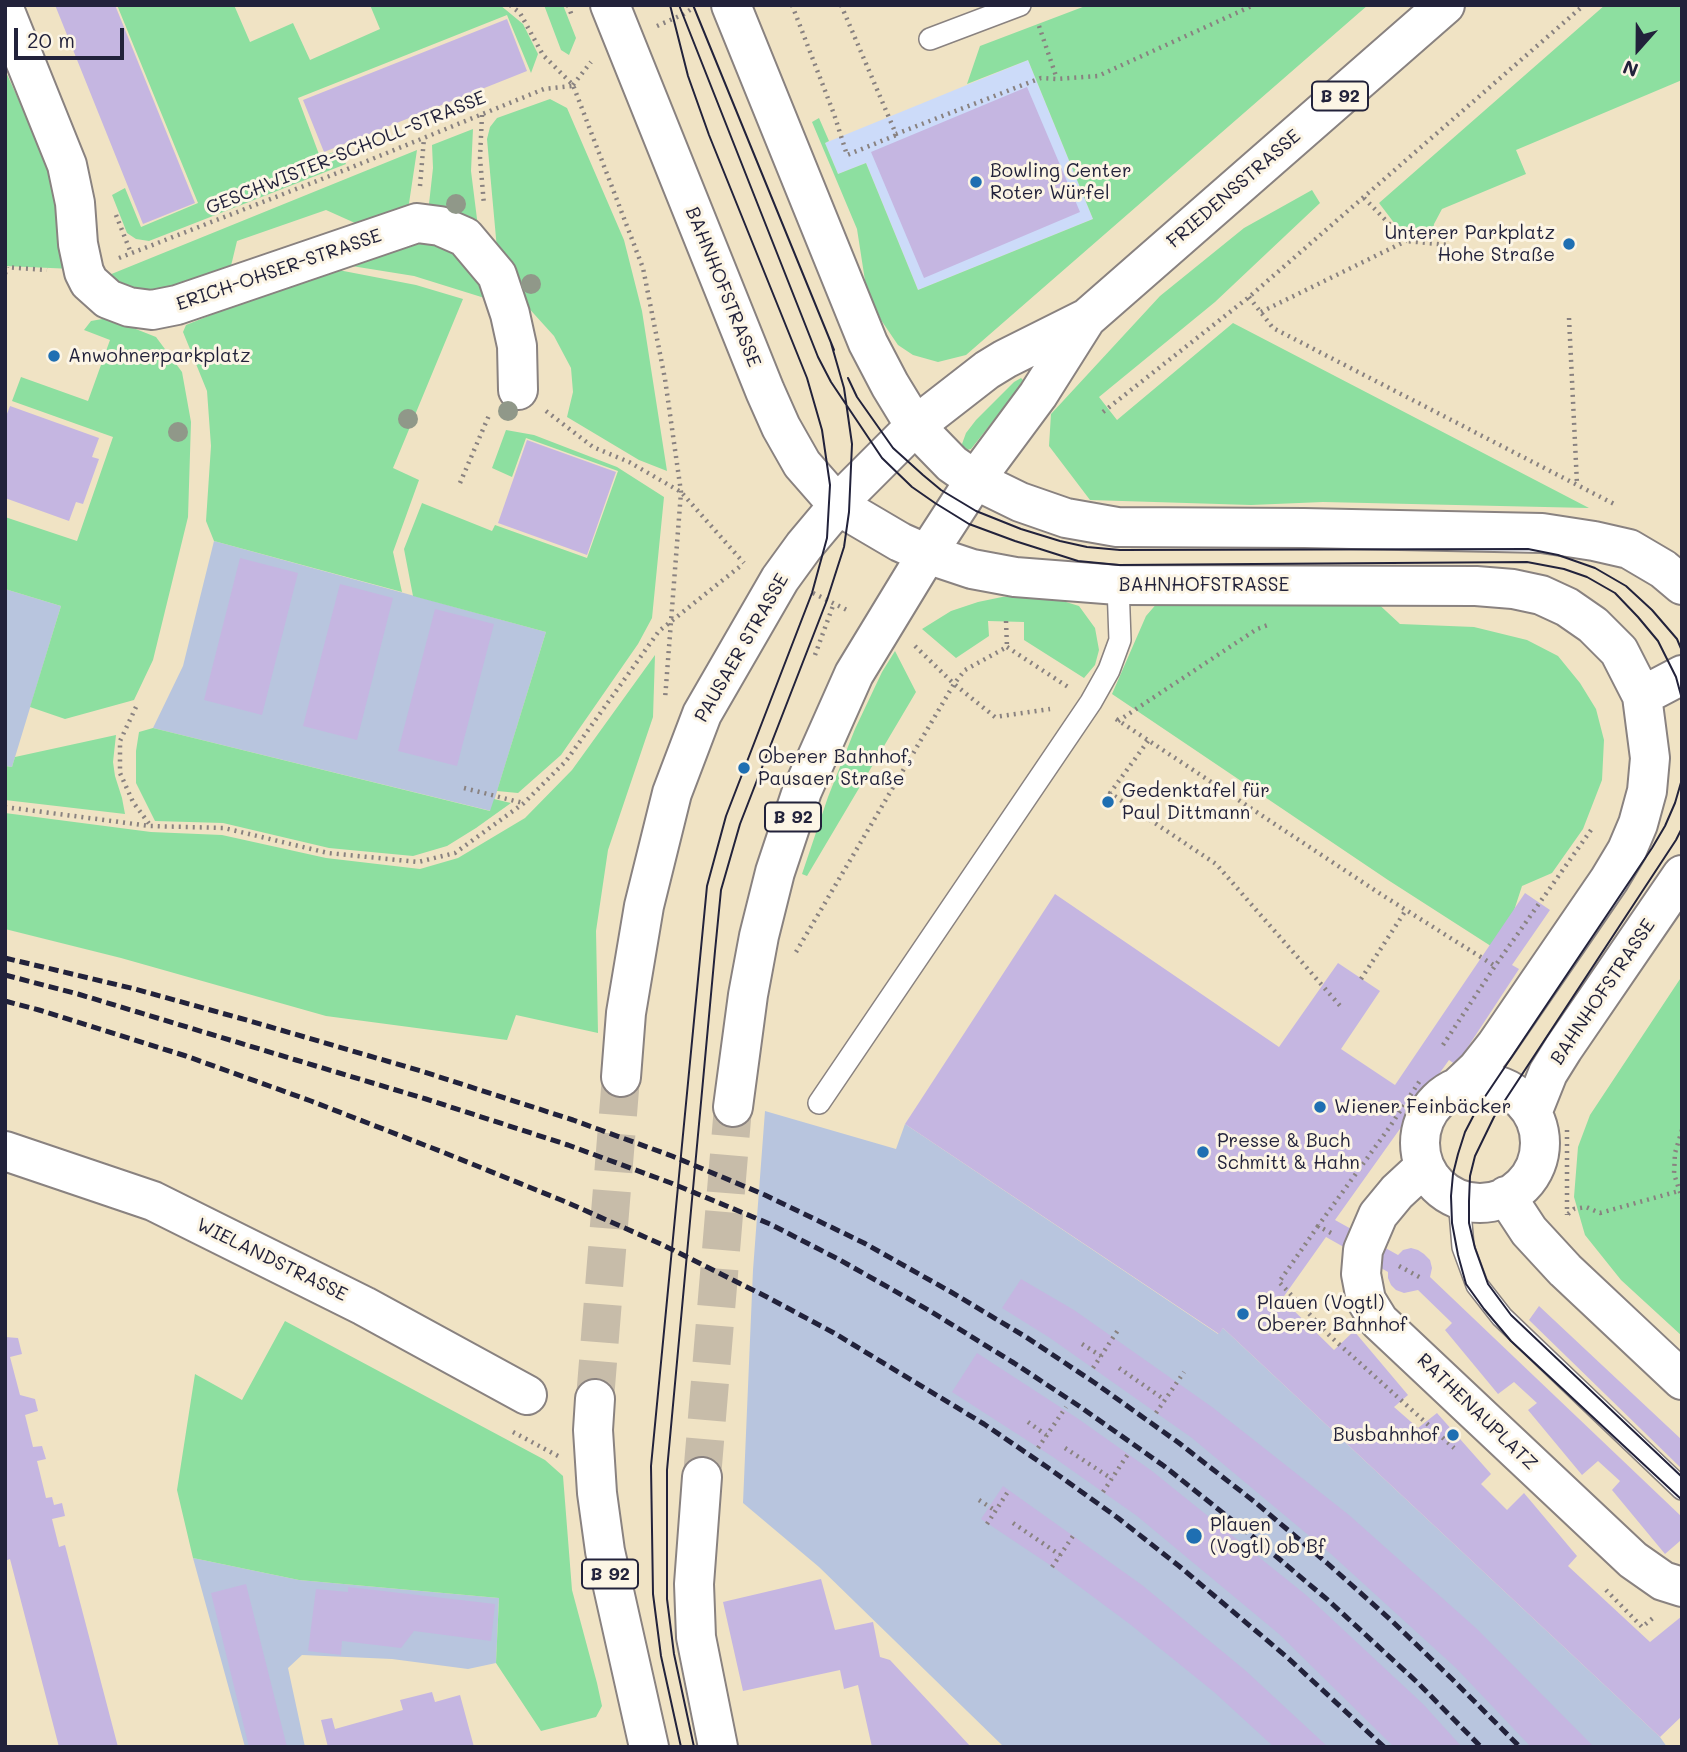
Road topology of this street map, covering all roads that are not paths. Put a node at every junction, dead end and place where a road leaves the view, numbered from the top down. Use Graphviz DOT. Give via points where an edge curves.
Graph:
graph roads {
  1 [pos="610,5"];
  2 [pos="731,5"];
  3 [pos="1445,5"];
  4 [pos="5,11"];
  5 [pos="1028,11"];
  6 [pos="930,39"];
  7 [pos="1087,318"];
  8 [pos="518,390"];
  9 [pos="915,426"];
  10 [pos="975,480"];
  11 [pos="839,504"];
  12 [pos="927,554"];
  13 [pos="1118,585"];
  14 [pos="1682,585"];
  15 [pos="1682,674"];
  16 [pos="1642,696"];
  17 [pos="1682,875"];
  18 [pos="621,1077"];
  19 [pos="1443,1078"];
  20 [pos="819,1103"];
  21 [pos="733,1107"];
  22 [pos="1532,1113"];
  23 [pos="5,1151"];
  24 [pos="1424,1167"];
  25 [pos="1506,1196"];
  26 [pos="1460,1199"];
  27 [pos="1682,1380"];
  28 [pos="527,1395"];
  29 [pos="595,1399"];
  30 [pos="702,1477"];
  31 [pos="1682,1489"];
  32 [pos="1682,1587"];
  33 [pos="649,1747"];
  34 [pos="718,1747"];
  1 -- 11 [label="street, BAHNHOFSTRASSE" via="780,427 802,464"];
  2 -- 9 [label="street" via="868,343"];
  3 -- 7 [label="street, FRIEDENSSTRASSE / B 92"];
  4 -- 8 [label="street, ERICH-OHSER-STRASSE" via="67,165 84,272 108,299 152,310 177,305 417,223 440,226 465,237 497,275 517,346"];
  5 -- 6 [label="lane"];
  7 -- 9 [label="street, FRIEDENSSTRASSE / B 92" via="987,370"];
  7 -- 10 [label="street, FRIEDENSSTRASSE / B 92"];
  9 -- 10 [label="street"];
  9 -- 11 [label="street, PAUSAER STRASSE / B 92"];
  10 -- 12 [label="street, B 92"];
  10 -- 14 [label="street" via="1066,518 1117,527 1542,533 1629,549"];
  11 -- 12 [label="street, BAHNHOFSTRASSE"];
  11 -- 18 [label="street, PAUSAER STRASSE / B 92" via="780,579 702,714 672,793 644,906 626,1013"];
  12 -- 13 [label="street, BAHNHOFSTRASSE" via="1015,577"];
  12 -- 21 [label="street, B 92" via="854,674 807,780 775,872 759,936"];
  13 -- 16 [label="street, BAHNHOFSTRASSE" via="1513,589 1550,599 1593,625 1619,652"];
  13 -- 20 [label="lane" via="1120,640 1091,702"];
  15 -- 16 [label="street"];
  16 -- 19 [label="street, BAHNHOFSTRASSE" via="1650,758 1647,791 1627,850 1477,1069"];
  17 -- 22 [label="street, BAHNHOFSTRASSE" via="1563,1049"];
  19 -- 22 [label="street" via="1494,1084 1511,1091"];
  19 -- 24 [label="street" via="1443,1095 1429,1109 1421,1127"];
  22 -- 25 [label="street" via="1540,1145 1537,1161 1520,1188"];
  23 -- 28 [label="street, WIELANDSTRASSE" via="153,1201 364,1306"];
  24 -- 26 [label="street" via="1440,1188"];
  24 -- 32 [label="street, RATHENAUPLATZ" via="1378,1215 1363,1251 1366,1300 1379,1321 1633,1560 1663,1581"];
  25 -- 26 [label="street" via="1488,1202"];
  25 -- 27 [label="street" via="1528,1231 1564,1270"];
  26 -- 31 [label="lane" via="1463,1247 1477,1285 1502,1317"];
  29 -- 33 [label="street, B 92" via="596,1481 606,1551"];
  30 -- 34 [label="street" via="694,1584 696,1637"];
}
